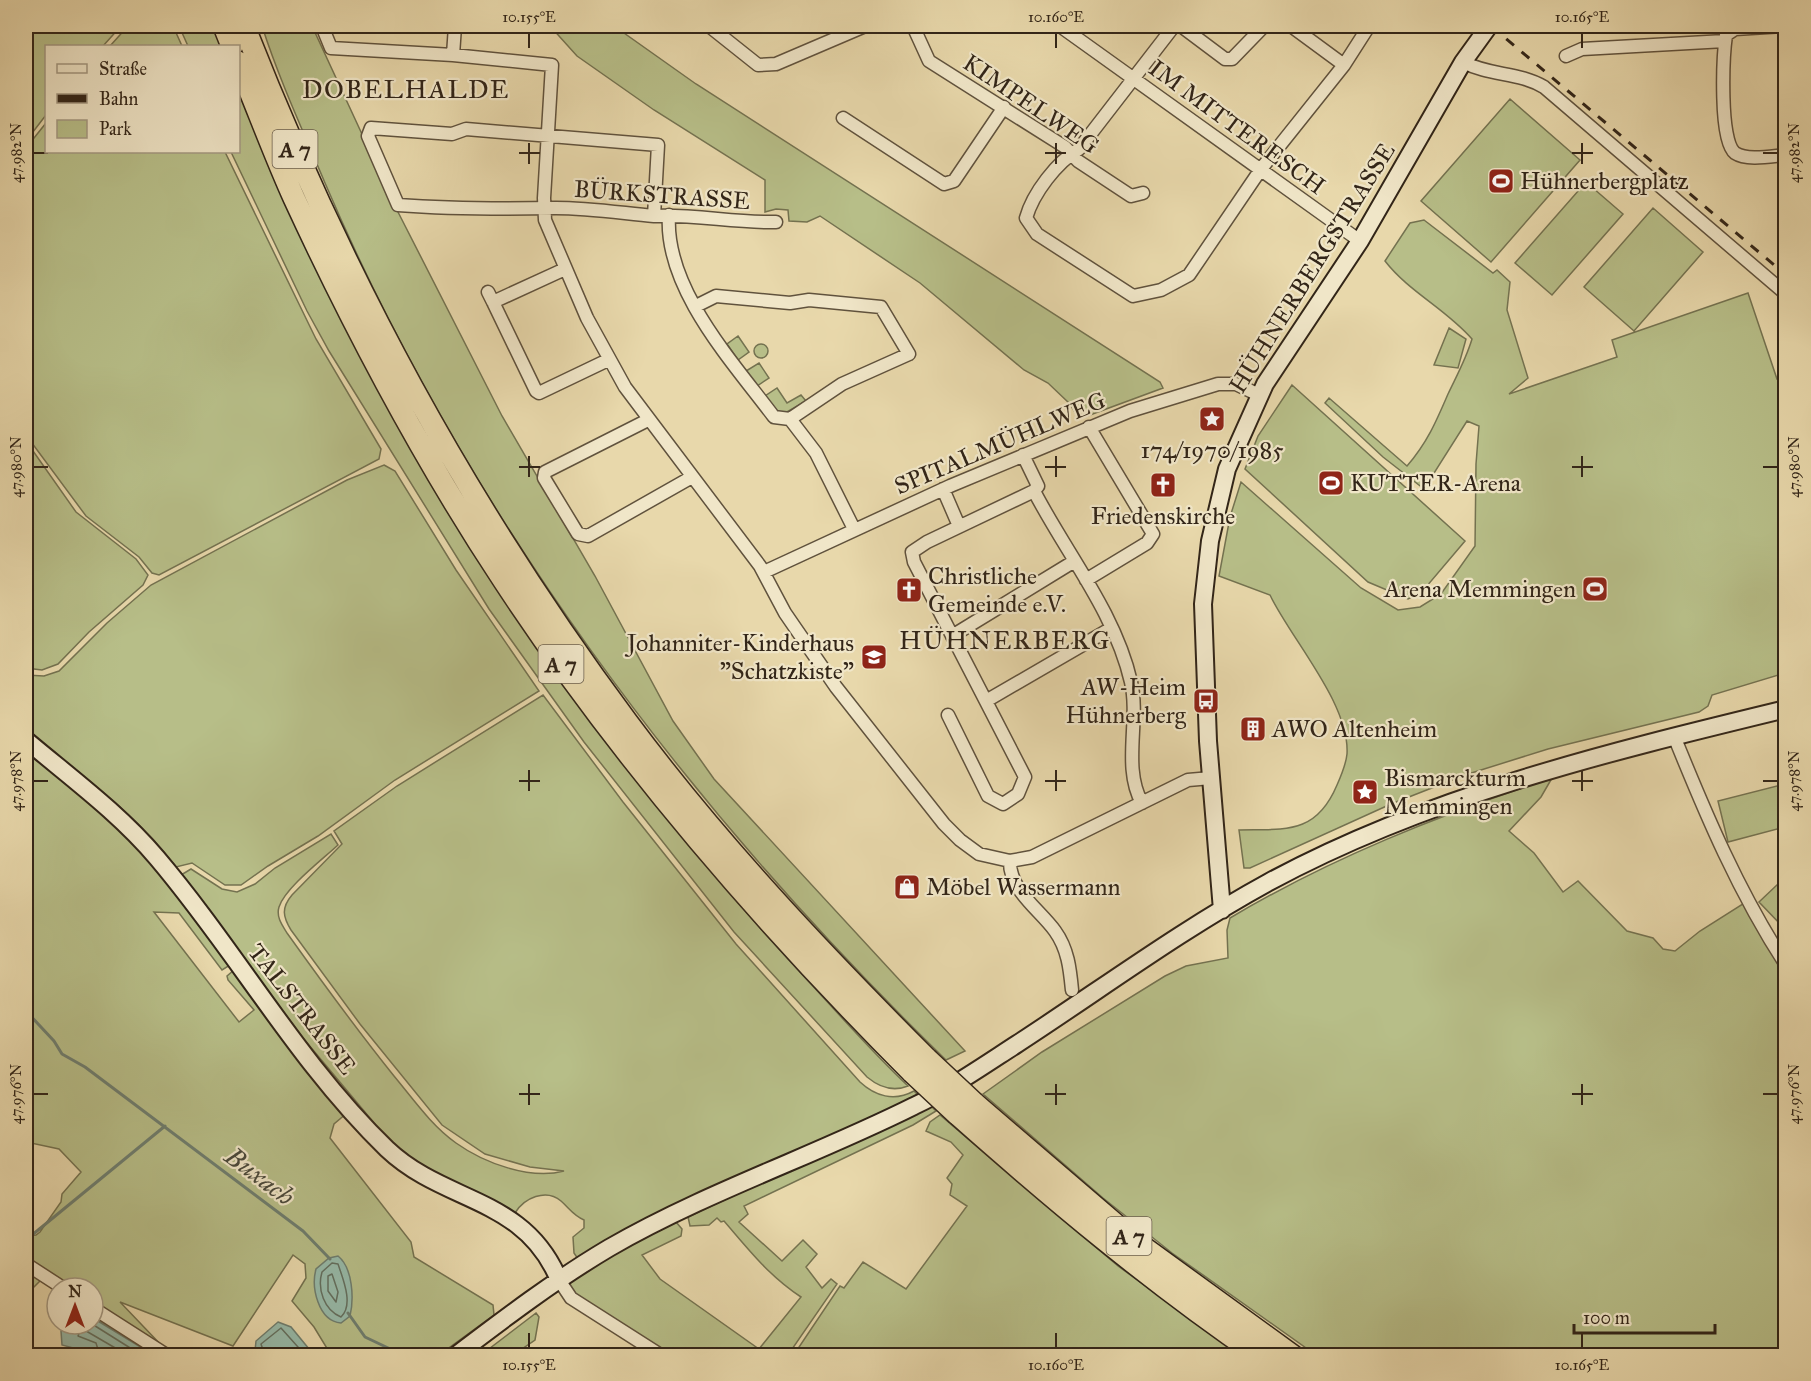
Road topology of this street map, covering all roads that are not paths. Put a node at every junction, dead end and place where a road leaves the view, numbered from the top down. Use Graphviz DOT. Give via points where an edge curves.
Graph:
graph roads {
  1 [pos="224,26"];
  2 [pos="244,26"];
  3 [pos="322,26"];
  4 [pos="455,26"];
  5 [pos="709,26"];
  6 [pos="866,26"];
  7 [pos="913,26"];
  8 [pos="1060,26"];
  9 [pos="1174,26"];
  10 [pos="1180,26"];
  11 [pos="1264,26"];
  12 [pos="1291,26"];
  13 [pos="1369,26"];
  14 [pos="1489,26"];
  15 [pos="1783,26"];
  16 [pos="1725,41"];
  17 [pos="232,45"];
  18 [pos="453,55"];
  19 [pos="1566,56"];
  20 [pos="1463,62"];
  21 [pos="1344,65"];
  22 [pos="240,67"];
  23 [pos="1133,77"];
  24 [pos="1004,106"];
  25 [pos="843,118"];
  26 [pos="549,136"];
  27 [pos="1071,153"];
  28 [pos="1785,155"];
  29 [pos="1260,169"];
  30 [pos="1143,192"];
  31 [pos="544,209"];
  32 [pos="669,215"];
  33 [pos="654,216"];
  34 [pos="776,222"];
  35 [pos="1360,242"];
  36 [pos="565,269"];
  37 [pos="1785,294"];
  38 [pos="696,306"];
  39 [pos="608,360"];
  40 [pos="1259,395"];
  41 [pos="790,419"];
  42 [pos="648,420"];
  43 [pos="1089,428"];
  44 [pos="1023,455"];
  45 [pos="692,477"];
  46 [pos="943,489"];
  47 [pos="1034,491"];
  48 [pos="959,526"];
  49 [pos="854,529"];
  50 [pos="1074,562"];
  51 [pos="764,572"];
  52 [pos="1086,580"];
  53 [pos="1110,628"];
  54 [pos="952,636"];
  55 [pos="986,701"];
  56 [pos="1785,709"];
  57 [pos="948,715"];
  58 [pos="1674,736"];
  59 [pos="26,740"];
  60 [pos="1211,777"];
  61 [pos="1142,803"];
  62 [pos="1010,861"];
  63 [pos="1222,910"];
  64 [pos="1785,965"];
  65 [pos="1072,990"];
  66 [pos="920,1066"];
  67 [pos="966,1108"];
  68 [pos="26,1264"];
  69 [pos="45,1276"];
  70 [pos="559,1280"];
  71 [pos="105,1316"];
  72 [pos="168,1356"];
  73 [pos="455,1356"];
  74 [pos="662,1356"];
  75 [pos="1260,1356"];
  76 [pos="1293,1356"];
  1 -- 17 [label="highway"];
  2 -- 66 [label="highway, A 7" via="320,208 371,313 462,476 516,562 629,724 701,814"];
  3 -- 18 [label="street" via="331,48"];
  4 -- 18 [label="street"];
  5 -- 6 [label="street" via="758,65 776,64"];
  7 -- 24 [label="street, KIMPELWEG" via="929,61"];
  8 -- 23 [label="street, IM MITTERESCH"];
  9 -- 23 [label="street"];
  10 -- 11 [label="street" via="1225,59 1233,59"];
  12 -- 21 [label="street"];
  13 -- 21 [label="street"];
  14 -- 20 [label="street, HÜHNERBERGSTRASSE"];
  15 -- 16 [label="street" via="1735,29 1726,35"];
  16 -- 19 [label="street" via="1586,48"];
  16 -- 28 [label="street" via="1728,143 1741,156"];
  18 -- 26 [label="street" via="552,65"];
  20 -- 35 [label="street, HÜHNERBERGSTRASSE"];
  20 -- 37 [label="street" via="1484,72 1523,77 1544,87"];
  21 -- 29 [label="street"];
  22 -- 66 [label="highway, A 7" via="293,196 362,335 406,418 503,579 615,737 694,836 785,940"];
  23 -- 27 [label="street" via="1079,149"];
  23 -- 29 [label="street, IM MITTERESCH"];
  24 -- 25 [label="street" via="954,181 944,184"];
  24 -- 27 [label="street, KIMPELWEG"];
  26 -- 31 [label="street"];
  26 -- 31 [label="street, BÜRKSTRASSE" via="466,129 452,134 371,128 368,136 398,205"];
  26 -- 33 [label="street" via="658,145"];
  27 -- 29 [label="street" via="1030,205 1026,218 1037,234 1133,296 1161,290 1189,274"];
  27 -- 30 [label="street, KIMPELWEG" via="1131,196"];
  29 -- 35 [label="street, IM MITTERESCH"];
  31 -- 33 [label="street, BÜRKSTRASSE"];
  31 -- 36 [label="street"];
  32 -- 33 [label="street, BÜRKSTRASSE"];
  32 -- 34 [label="street, BÜRKSTRASSE"];
  32 -- 38 [label="street" via="675,267"];
  35 -- 40 [label="street, HÜHNERBERGSTRASSE"];
  36 -- 39 [label="street"];
  36 -- 39 [label="street" via="490,297 539,393"];
  38 -- 41 [label="street" via="711,333 774,417"];
  38 -- 41 [label="street" via="716,296 881,307 909,354 842,384"];
  39 -- 42 [label="street"];
  40 -- 43 [label="street, SPITALMÜHLWEG" via="1236,384 1218,384"];
  40 -- 60 [label="street, HÜHNERBERGSTRASSE" via="1227,469 1205,566 1203,640"];
  41 -- 49 [label="street" via="816,453"];
  42 -- 45 [label="street"];
  42 -- 45 [label="street" via="544,472 578,534 588,536"];
  43 -- 44 [label="street, SPITALMÜHLWEG"];
  43 -- 52 [label="street" via="1153,534 1147,543"];
  44 -- 46 [label="street, SPITALMÜHLWEG"];
  44 -- 47 [label="street" via="1038,486"];
  45 -- 51 [label="street"];
  46 -- 48 [label="street"];
  46 -- 49 [label="street, SPITALMÜHLWEG"];
  47 -- 48 [label="street"];
  47 -- 50 [label="street"];
  48 -- 54 [label="street" via="912,552"];
  49 -- 51 [label="street, SPITALMÜHLWEG"];
  50 -- 52 [label="street"];
  50 -- 54 [label="street"];
  51 -- 62 [label="street" via="785,613 836,687 944,824 979,854"];
  52 -- 53 [label="street"];
  53 -- 55 [label="street"];
  53 -- 61 [label="street" via="1131,682 1134,783"];
  54 -- 55 [label="street"];
  55 -- 57 [label="street" via="1025,777 1018,794 1003,804 988,796"];
  56 -- 58 [label="street"];
  58 -- 63 [label="street" via="1557,768 1420,814 1278,878"];
  58 -- 64 [label="street" via="1714,835 1756,920"];
  59 -- 70 [label="street, TALSTRASSE" via="103,804 156,857 279,1020 389,1150 421,1174 521,1226 542,1247"];
  60 -- 61 [label="street" via="1188,780"];
  60 -- 63 [label="street, HÜHNERBERGSTRASSE"];
  61 -- 62 [label="street" via="1032,858"];
  62 -- 65 [label="street" via="1017,886 1055,931 1065,950"];
  63 -- 70 [label="street" via="970,1075 916,1106 647,1228"];
  66 -- 67 [label="highway, A 7, bridge"];
  67 -- 75 [label="highway, A 7" via="1044,1191"];
  67 -- 76 [label="highway, A 7" via="1136,1242"];
  68 -- 69 [label="street"];
  70 -- 73 [label="street"];
  70 -- 74 [label="street" via="571,1298"];
  71 -- 72 [label="street"];
}
